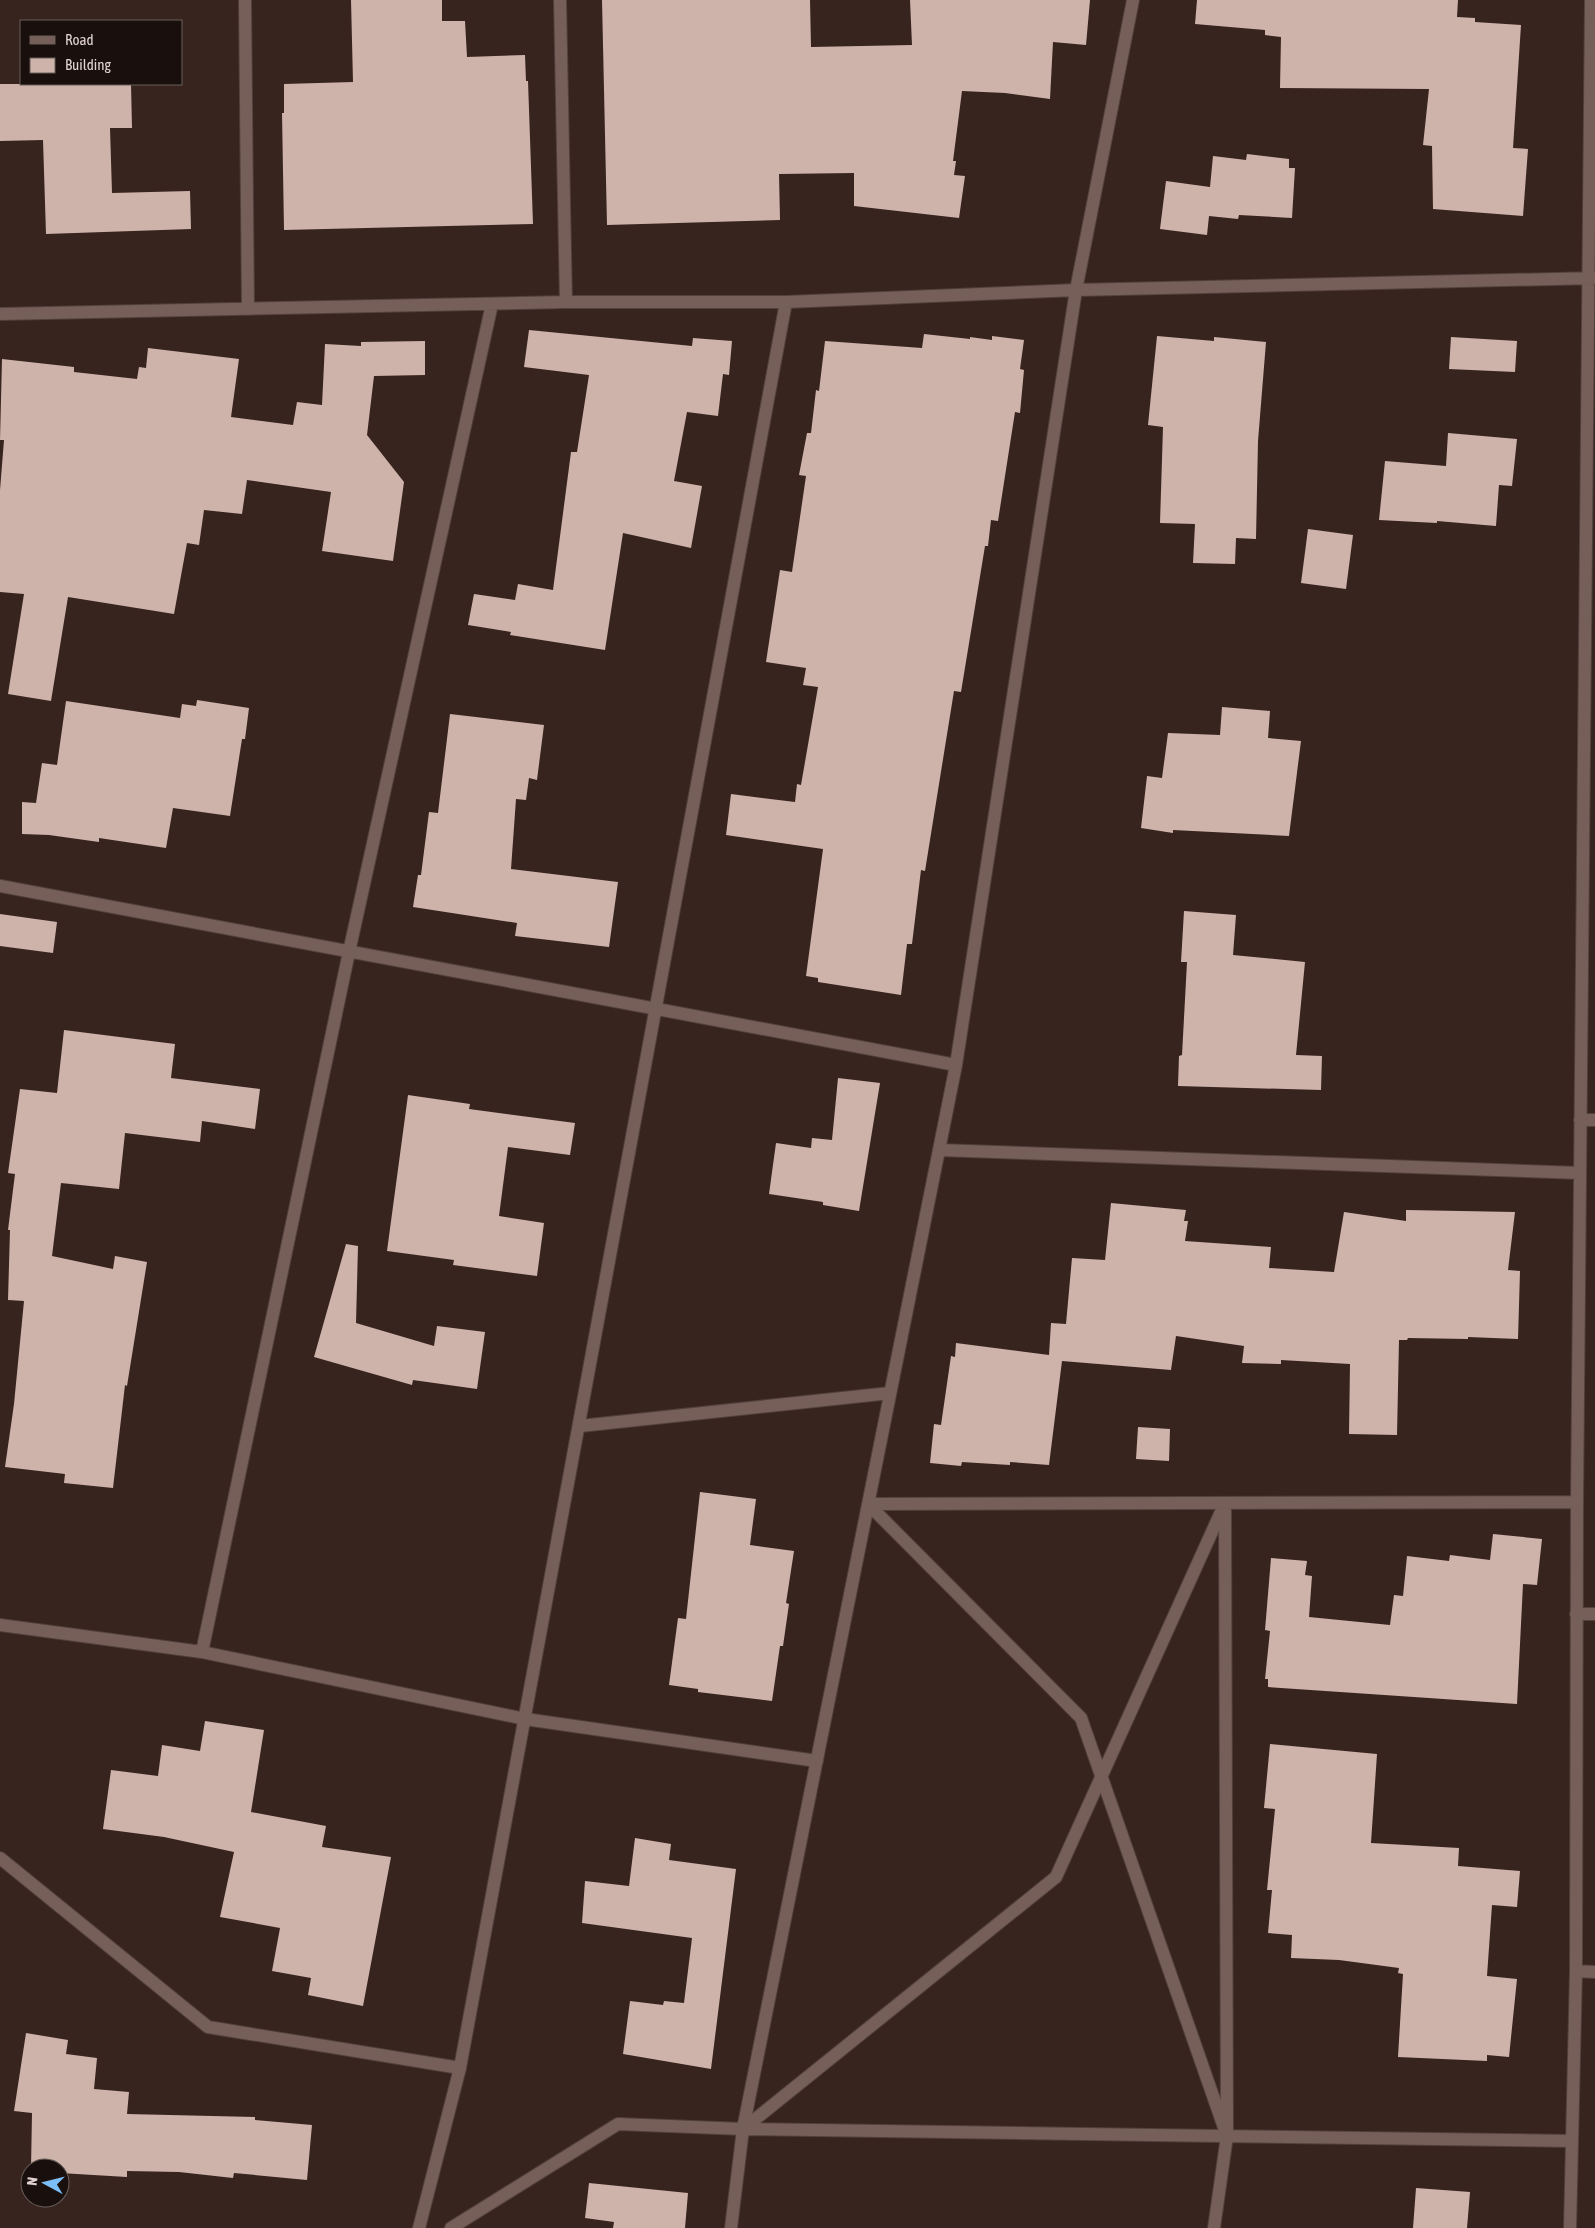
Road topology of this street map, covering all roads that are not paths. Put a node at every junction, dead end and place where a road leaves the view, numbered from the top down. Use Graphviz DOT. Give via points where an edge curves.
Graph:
graph roads {
  1 [pos="245,0"];
  2 [pos="560,0"];
  3 [pos="1133,0"];
  4 [pos="1591,0"];
  5 [pos="1592,279"];
  6 [pos="1076,290"];
  7 [pos="566,302"];
  8 [pos="786,302"];
  9 [pos="492,304"];
  10 [pos="248,309"];
  11 [pos="0,314"];
  12 [pos="1589,796"];
  13 [pos="0,886"];
  14 [pos="349,952"];
  15 [pos="655,1009"];
  16 [pos="956,1065"];
  17 [pos="1580,1120"];
  18 [pos="1595,1120"];
  19 [pos="939,1150"];
  20 [pos="1580,1173"];
  21 [pos="890,1393"];
  22 [pos="580,1426"];
  23 [pos="1225,1502"];
  24 [pos="1577,1502"];
  25 [pos="868,1504"];
  26 [pos="1576,1614"];
  27 [pos="1595,1614"];
  28 [pos="0,1625"];
  29 [pos="202,1652"];
  30 [pos="525,1719"];
  31 [pos="816,1761"];
  32 [pos="1101,1776"];
  33 [pos="0,1858"];
  34 [pos="1576,1971"];
  35 [pos="1595,1972"];
  36 [pos="460,2068"];
  37 [pos="743,2130"];
  38 [pos="1227,2136"];
  39 [pos="1571,2141"];
  40 [pos="419,2228"];
  41 [pos="450,2228"];
  42 [pos="730,2228"];
  43 [pos="1214,2228"];
  44 [pos="1570,2228"];
  1 -- 10 [label="street"];
  2 -- 7 [label="street"];
  3 -- 6 [label="street"];
  4 -- 5 [label="street"];
  5 -- 6 [label="street"];
  5 -- 12 [label="street"];
  6 -- 8 [label="street"];
  6 -- 16 [label="street"];
  7 -- 8 [label="street"];
  7 -- 9 [label="street"];
  8 -- 15 [label="street"];
  9 -- 10 [label="street"];
  9 -- 14 [label="street"];
  10 -- 11 [label="street"];
  12 -- 17 [label="street"];
  13 -- 14 [label="street"];
  14 -- 15 [label="street"];
  14 -- 29 [label="street"];
  15 -- 16 [label="street"];
  15 -- 22 [label="street"];
  16 -- 19 [label="street"];
  17 -- 18 [label="street"];
  17 -- 20 [label="street"];
  19 -- 20 [label="street"];
  19 -- 21 [label="street"];
  20 -- 24 [label="street"];
  21 -- 22 [label="street"];
  21 -- 25 [label="street"];
  22 -- 30 [label="street"];
  23 -- 24 [label="street"];
  23 -- 25 [label="street"];
  23 -- 32 [label="street"];
  23 -- 38 [label="street"];
  24 -- 26 [label="street"];
  25 -- 31 [label="street"];
  25 -- 32 [label="street" via="1081,1718"];
  26 -- 27 [label="street"];
  26 -- 34 [label="street"];
  28 -- 29 [label="street"];
  29 -- 30 [label="street"];
  30 -- 31 [label="street"];
  30 -- 36 [label="street"];
  31 -- 37 [label="street"];
  32 -- 37 [label="street" via="1056,1877"];
  32 -- 38 [label="street"];
  33 -- 36 [label="street" via="208,2027"];
  34 -- 35 [label="street"];
  34 -- 39 [label="street"];
  36 -- 40 [label="street"];
  37 -- 38 [label="street"];
  37 -- 41 [label="street" via="618,2124"];
  37 -- 42 [label="street"];
  38 -- 39 [label="street"];
  38 -- 43 [label="street"];
  39 -- 44 [label="street"];
}
